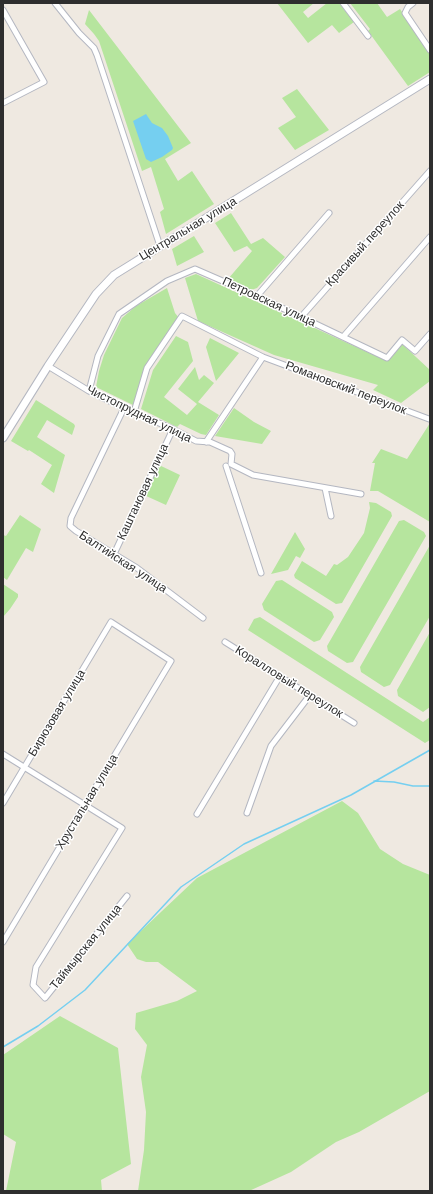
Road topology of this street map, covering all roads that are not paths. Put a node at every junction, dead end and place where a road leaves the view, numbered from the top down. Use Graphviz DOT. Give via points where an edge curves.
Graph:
graph roads {
  1 [pos="55,3"];
  2 [pos="343,3"];
  3 [pos="413,3"];
  4 [pos="406,5"];
  5 [pos="3,10"];
  6 [pos="368,36"];
  7 [pos="430,50"];
  8 [pos="430,79"];
  9 [pos="3,103"];
  10 [pos="430,171"];
  11 [pos="329,213"];
  12 [pos="430,237"];
  13 [pos="160,246"];
  14 [pos="258,296"];
  15 [pos="301,316"];
  16 [pos="430,334"];
  17 [pos="343,337"];
  18 [pos="263,357"];
  19 [pos="48,366"];
  20 [pos="89,391"];
  21 [pos="124,408"];
  22 [pos="134,412"];
  23 [pos="429,419"];
  24 [pos="173,429"];
  25 [pos="3,438"];
  26 [pos="206,442"];
  27 [pos="226,466"];
  28 [pos="325,488"];
  29 [pos="361,494"];
  30 [pos="331,516"];
  31 [pos="114,554"];
  32 [pos="261,573"];
  33 [pos="203,618"];
  34 [pos="225,642"];
  35 [pos="171,661"];
  36 [pos="280,676"];
  37 [pos="310,695"];
  38 [pos="354,723"];
  39 [pos="3,754"];
  40 [pos="24,767"];
  41 [pos="3,803"];
  42 [pos="85,805"];
  43 [pos="247,813"];
  44 [pos="198,814"];
  45 [pos="127,896"];
  46 [pos="3,942"];
  1 -- 13 [label="street" via="94,48"];
  2 -- 6 [label="street"];
  3 -- 4 [label="street"];
  4 -- 7 [label="street" via="405,13"];
  5 -- 9 [label="street" via="44,82"];
  8 -- 13 [label="main road, Центральная улица"];
  10 -- 15 [label="street, Красивый переулок"];
  11 -- 14 [label="street"];
  12 -- 17 [label="street"];
  13 -- 19 [label="main road, Центральная улица" via="109,280 96,294"];
  14 -- 15 [label="street, Петровская улица"];
  14 -- 20 [label="street, Петровская улица" via="195,269 167,282 119,314 98,356"];
  15 -- 17 [label="street, Петровская улица"];
  16 -- 17 [label="street, Петровская улица" via="415,351 402,340 387,358"];
  18 -- 22 [label="street" via="182,316 147,368"];
  18 -- 23 [label="street, Романовский переулок"];
  18 -- 26 [label="street"];
  19 -- 20 [label="street, Чистопрудная улица"];
  19 -- 25 [label="main road, Центральная улица"];
  20 -- 21 [label="street, Чистопрудная улица"];
  21 -- 22 [label="street, Чистопрудная улица"];
  21 -- 31 [label="street, Балтийская улица" via="71,518 70,526"];
  22 -- 24 [label="street, Чистопрудная улица"];
  24 -- 26 [label="street, Чистопрудная улица" via="196,441"];
  24 -- 31 [label="street, Каштановая улица"];
  26 -- 28 [label="street, Чистопрудная улица" via="230,451 231,464 253,475"];
  27 -- 32 [label="street"];
  28 -- 29 [label="street, Чистопрудная улица"];
  28 -- 30 [label="street"];
  31 -- 33 [label="street, Балтийская улица" via="137,568"];
  34 -- 36 [label="street, Коралловый переулок"];
  35 -- 40 [label="street, Бирюзовая улица" via="111,622"];
  35 -- 42 [label="street, Хрустальная улица"];
  36 -- 37 [label="street, Коралловый переулок"];
  36 -- 44 [label="street"];
  37 -- 38 [label="street, Коралловый переулок"];
  37 -- 43 [label="street" via="272,746"];
  39 -- 40 [label="street"];
  40 -- 41 [label="street, Бирюзовая улица"];
  40 -- 42 [label="street"];
  42 -- 45 [label="street, Таймырская улица" via="122,828 36,967 33,985 46,998"];
  42 -- 46 [label="street, Хрустальная улица"];
}
